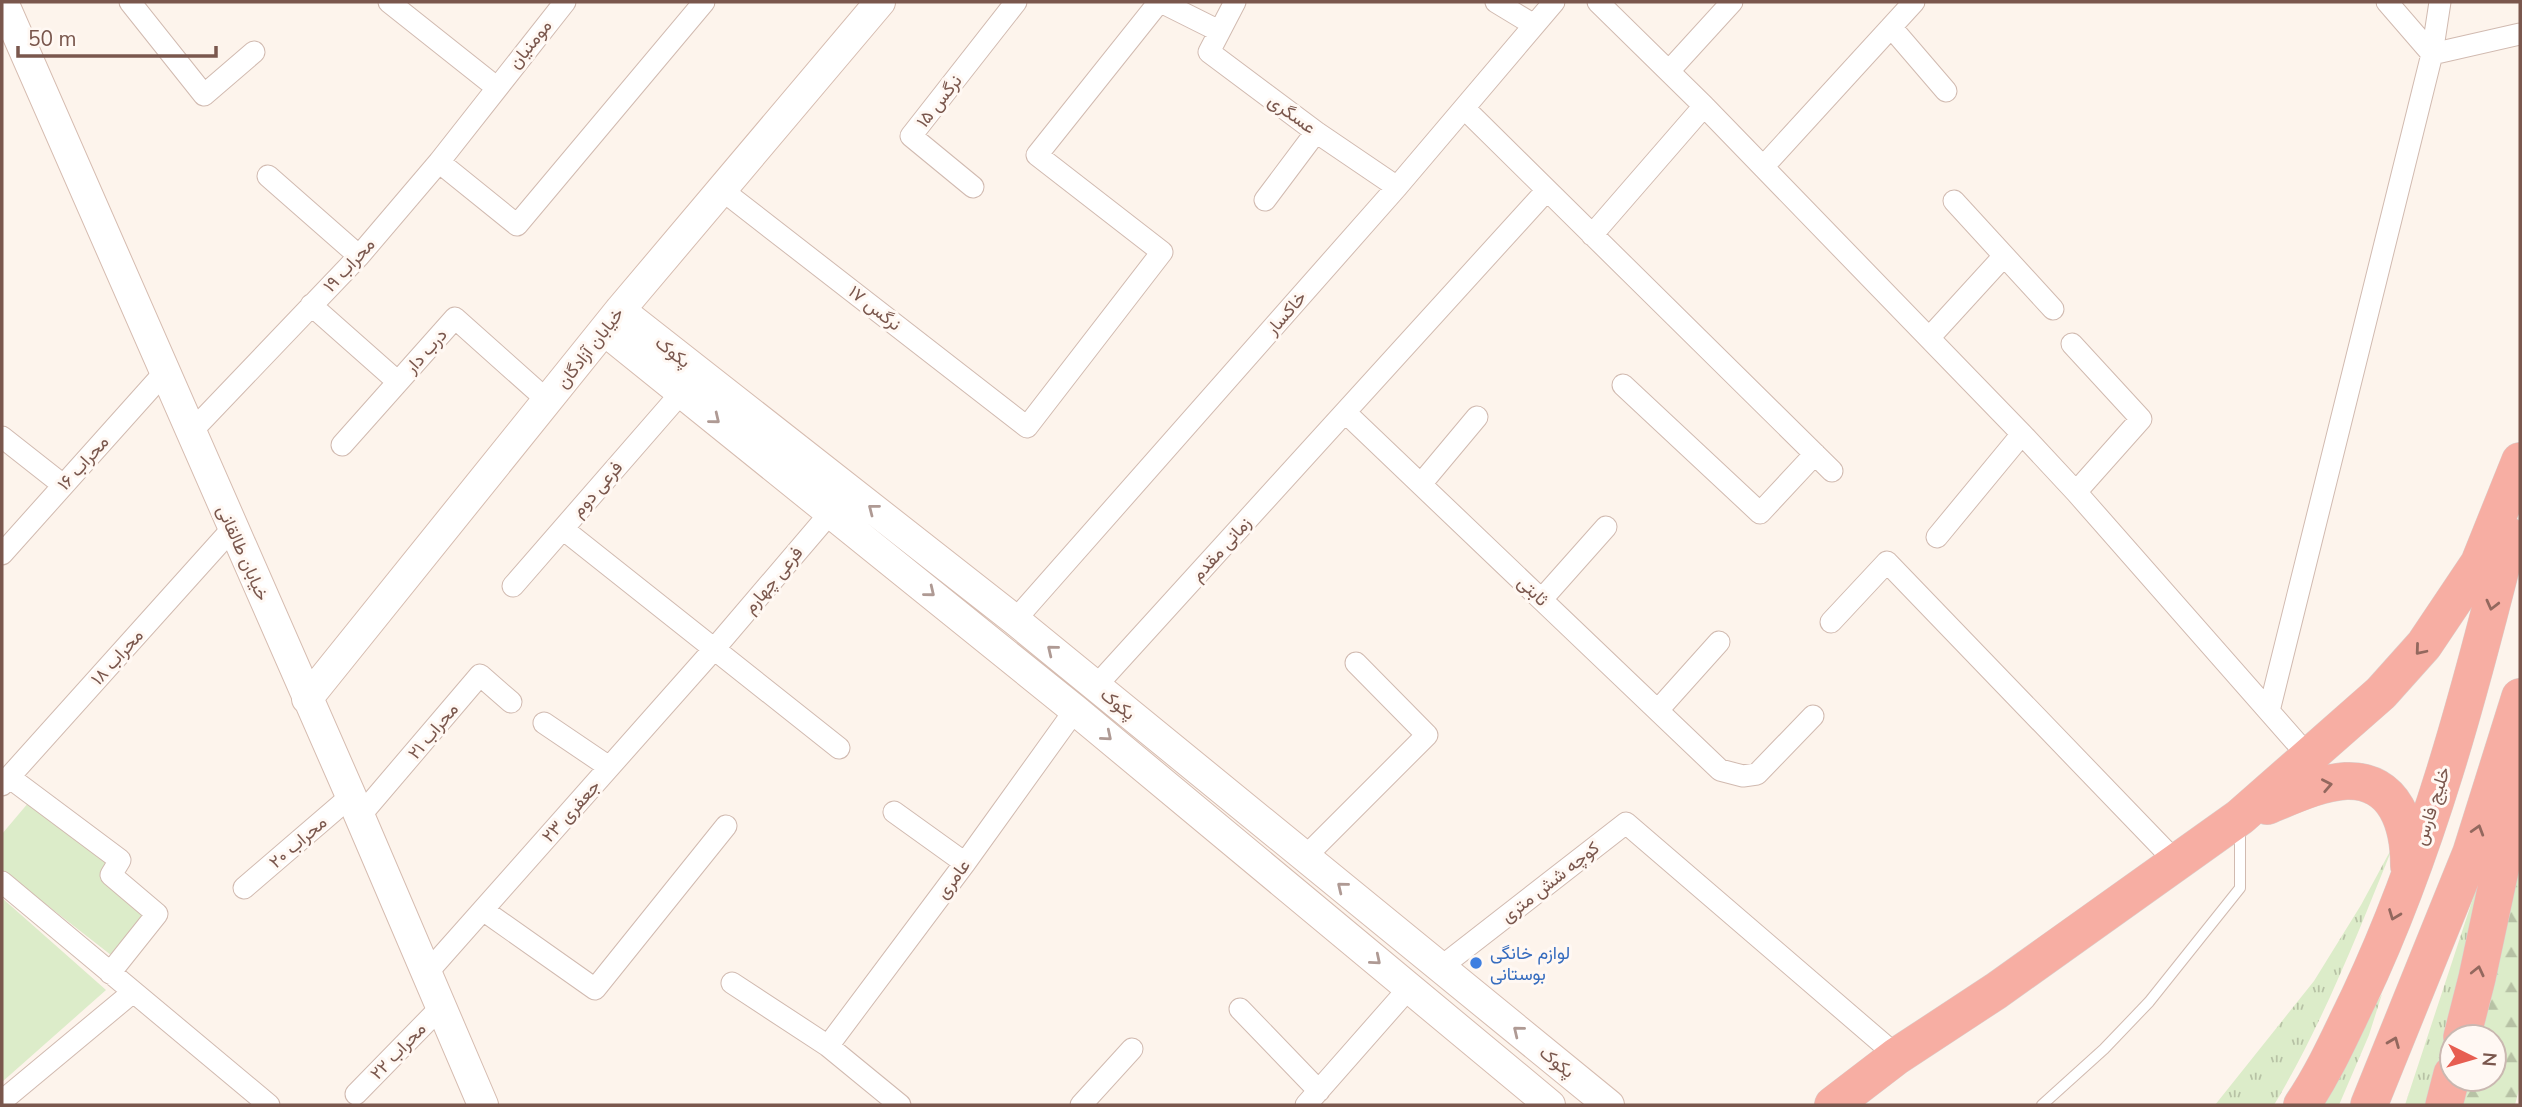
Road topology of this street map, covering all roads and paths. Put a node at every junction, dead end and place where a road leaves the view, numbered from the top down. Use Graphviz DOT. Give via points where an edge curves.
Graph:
graph roads {
  1 [pos="3,2"];
  2 [pos="130,2"];
  3 [pos="389,2"];
  4 [pos="565,2"];
  5 [pos="704,2"];
  6 [pos="880,2"];
  7 [pos="1016,2"];
  8 [pos="1160,2"];
  9 [pos="1235,2"];
  10 [pos="1496,2"];
  11 [pos="1553,2"];
  12 [pos="1598,2"];
  13 [pos="1732,2"];
  14 [pos="1914,2"];
  15 [pos="2387,2"];
  16 [pos="2440,2"];
  17 [pos="1534,26"];
  18 [pos="1891,27"];
  19 [pos="1219,31"];
  20 [pos="2520,34"];
  21 [pos="254,52"];
  22 [pos="2432,54"];
  23 [pos="1669,71"];
  24 [pos="496,87"];
  25 [pos="1947,91"];
  26 [pos="1704,106"];
  27 [pos="1465,109"];
  28 [pos="1317,132"];
  29 [pos="439,162"];
  30 [pos="1763,167"];
  31 [pos="268,176"];
  32 [pos="973,187"];
  33 [pos="1397,187"];
  34 [pos="722,190"];
  35 [pos="1546,190"];
  36 [pos="1265,200"];
  37 [pos="1954,201"];
  38 [pos="1592,234"];
  39 [pos="359,256"];
  40 [pos="2004,256"];
  41 [pos="311,305"];
  42 [pos="2053,309"];
  43 [pos="612,320"];
  44 [pos="1929,338"];
  45 [pos="2072,344"];
  46 [pos="164,373"];
  47 [pos="398,382"];
  48 [pos="1623,385"];
  49 [pos="681,393"];
  50 [pos="548,401"];
  51 [pos="1346,413"];
  52 [pos="1477,417"];
  53 [pos="190,433"];
  54 [pos="2022,434"];
  55 [pos="2,437"];
  56 [pos="342,445"];
  57 [pos="1815,454"];
  58 [pos="2520,461"];
  59 [pos="1832,471"];
  60 [pos="1421,484"];
  61 [pos="63,485"];
  62 [pos="2520,491"];
  63 [pos="2076,492"];
  64 [pos="831,512"];
  65 [pos="1606,527"];
  66 [pos="232,529"];
  67 [pos="563,529"];
  68 [pos="1937,537"];
  69 [pos="2,554"];
  70 [pos="513,586"];
  71 [pos="1542,599"];
  72 [pos="1015,620"];
  73 [pos="1831,622"];
  74 [pos="1719,642"];
  75 [pos="715,648"];
  76 [pos="1356,663"];
  77 [pos="1096,686"];
  78 [pos="2520,697"];
  79 [pos="307,699"];
  80 [pos="511,702"];
  81 [pos="1075,709"];
  82 [pos="1658,710"];
  83 [pos="2269,711"];
  84 [pos="1813,716"];
  85 [pos="544,723"];
  86 [pos="839,748"];
  87 [pos="1175,751"];
  88 [pos="2310,758"];
  89 [pos="609,767"];
  90 [pos="1156,777"];
  91 [pos="2520,777"];
  92 [pos="5,781"];
  93 [pos="355,807"];
  94 [pos="894,812"];
  95 [pos="2240,817"];
  96 [pos="726,826"];
  97 [pos="1305,857"];
  98 [pos="965,863"];
  99 [pos="2178,864"];
  100 [pos="2409,876"];
  101 [pos="2,882"];
  102 [pos="244,888"];
  103 [pos="483,911"];
  104 [pos="1441,967"];
  105 [pos="110,973"];
  106 [pos="426,974"];
  107 [pos="732,983"];
  108 [pos="1409,988"];
  109 [pos="133,992"];
  110 [pos="441,1007"];
  111 [pos="1240,1009"];
  112 [pos="2466,1023"];
  113 [pos="828,1046"];
  114 [pos="1132,1049"];
  115 [pos="1897,1056"];
  116 [pos="356,1094"];
  117 [pos="1312,1098"];
  118 [pos="2,1101"];
  119 [pos="269,1105"];
  120 [pos="483,1105"];
  121 [pos="900,1105"];
  122 [pos="1081,1105"];
  123 [pos="1550,1105"];
  124 [pos="1609,1105"];
  125 [pos="1833,1105"];
  126 [pos="2042,1105"];
  127 [pos="2302,1105"];
  128 [pos="2369,1105"];
  1 -- 46 [label="street, خیابان طالقانی"];
  2 -- 21 [label="street" via="204,95"];
  3 -- 24 [label="street"];
  4 -- 24 [label="street, مومنیان"];
  5 -- 29 [label="street" via="517,225"];
  6 -- 34 [label="street, خیابان آزادگان"];
  7 -- 32 [label="street, نرگس ۱۵" via="911,136"];
  8 -- 19 [label="street"];
  8 -- 34 [label="street, نرگس ۱۷" via="1037,155 1162,252 1027,427"];
  9 -- 19 [label="street"];
  10 -- 17 [label="street"];
  11 -- 17 [label="street, خاکسار"];
  12 -- 23 [label="street"];
  13 -- 23 [label="street"];
  14 -- 18 [label="street"];
  15 -- 22 [label="street"];
  16 -- 22 [label="street"];
  17 -- 27 [label="street, خاکسار"];
  18 -- 25 [label="street"];
  18 -- 30 [label="street"];
  19 -- 28 [label="street, عسگری" via="1209,52"];
  20 -- 22 [label="street"];
  22 -- 83 [label="street"];
  23 -- 26 [label="street"];
  24 -- 29 [label="street, محراب ۱۹"];
  26 -- 30 [label="street"];
  26 -- 38 [label="street"];
  27 -- 33 [label="street, خاکسار"];
  27 -- 35 [label="street"];
  28 -- 33 [label="street, عسگری"];
  28 -- 36 [label="street"];
  29 -- 39 [label="street, محراب ۱۹"];
  30 -- 44 [label="street"];
  31 -- 39 [label="street"];
  33 -- 72 [label="street, خاکسار"];
  34 -- 43 [label="street, خیابان آزادگان"];
  35 -- 38 [label="street"];
  35 -- 51 [label="street, زمانی مقدم"];
  37 -- 40 [label="street"];
  38 -- 57 [label="street"];
  39 -- 41 [label="street, محراب ۱۹"];
  40 -- 42 [label="street"];
  40 -- 44 [label="street"];
  41 -- 47 [label="street"];
  41 -- 53 [label="street, محراب ۱۹"];
  43 -- 49 [label="street, پکوک"];
  43 -- 50 [label="street, خیابان آزادگان"];
  72 -- 43 [label="street, پکوک, one-way"];
  44 -- 54 [label="street"];
  45 -- 63 [label="street" via="2141,419"];
  46 -- 53 [label="street, خیابان طالقانی"];
  46 -- 61 [label="street, محراب ۱۶"];
  47 -- 50 [label="street, درب دار" via="455,318"];
  47 -- 56 [label="street, درب دار"];
  48 -- 57 [label="street" via="1759,513"];
  49 -- 64 [label="street, پکوک, one-way"];
  49 -- 67 [label="street, فرعی دوم"];
  50 -- 79 [label="street, خیابان آزادگان"];
  51 -- 60 [label="street, ثابتی"];
  51 -- 77 [label="street, زمانی مقدم"];
  52 -- 60 [label="street"];
  53 -- 66 [label="street, خیابان طالقانی"];
  54 -- 63 [label="street"];
  54 -- 68 [label="street"];
  55 -- 61 [label="street"];
  57 -- 59 [label="street"];
  58 -- 88 [label="highway, one-way" via="2479,564 2446,614 2381,693"];
  60 -- 71 [label="street, ثابتی"];
  61 -- 69 [label="street, محراب ۱۶"];
  62 -- 100 [label="highway, خلیج فارس, one-way" via="2484,636"];
  63 -- 83 [label="street"];
  64 -- 75 [label="street, فرعی چهارم"];
  64 -- 81 [label="street, پکوک, one-way"];
  65 -- 71 [label="street"];
  66 -- 79 [label="street, خیابان طالقانی"];
  66 -- 92 [label="street, محراب ۱۸"];
  67 -- 70 [label="street, فرعی دوم"];
  67 -- 75 [label="street"];
  71 -- 82 [label="street, ثابتی"];
  77 -- 72 [label="street, پکوک, one-way"];
  73 -- 99 [label="street" via="1887,562"];
  74 -- 82 [label="street"];
  75 -- 86 [label="street"];
  75 -- 89 [label="street, جعفری ۲۳"];
  76 -- 97 [label="street" via="1426,735"];
  77 -- 87 [label="street, پکوک"];
  128 -- 78 [label="highway, one-way" via="2471,853"];
  79 -- 93 [label="street, خیابان طالقانی"];
  80 -- 93 [label="street, محراب ۲۱" via="480,676"];
  81 -- 90 [label="street, پکوک, one-way"];
  81 -- 98 [label="street, عامری"];
  82 -- 84 [label="street, ثابتی" via="1720,770 1743,776 1757,774"];
  83 -- 88 [label="street"];
  85 -- 89 [label="street"];
  87 -- 90 [label="street"];
  87 -- 97 [label="street, پکوک"];
  88 -- 95 [label="highway"];
  89 -- 103 [label="street, جعفری ۲۳"];
  90 -- 108 [label="street, پکوک, one-way"];
  112 -- 91 [label="highway, one-way"];
  92 -- 105 [label="street" via="120,860 111,875 157,914"];
  93 -- 102 [label="street, محراب ۲۰"];
  93 -- 106 [label="street, خیابان طالقانی"];
  94 -- 98 [label="street"];
  95 -- 99 [label="highway"];
  95 -- 100 [label="highway, one-way" via="2312,788 2347,781 2367,784 2381,790 2402,816 2409,845"];
  95 -- 126 [label="lane" via="2240,888 2149,1002"];
  96 -- 103 [label="street" via="595,989"];
  104 -- 97 [label="street, پکوک, one-way"];
  98 -- 113 [label="street, عامری"];
  99 -- 115 [label="highway"];
  100 -- 127 [label="highway, خلیج فارس, one-way" via="2379,954 2322,1075"];
  101 -- 105 [label="street"];
  103 -- 106 [label="street, جعفری ۲۳"];
  104 -- 115 [label="street, کوچه شش متری" via="1626,823"];
  124 -- 104 [label="street, پکوک, one-way"];
  105 -- 109 [label="street"];
  106 -- 110 [label="street, خیابان طالقانی"];
  107 -- 113 [label="street"];
  108 -- 117 [label="street"];
  108 -- 123 [label="street, پکوک"];
  109 -- 118 [label="street"];
  109 -- 119 [label="street"];
  110 -- 116 [label="street, محراب ۲۲"];
  110 -- 120 [label="street, خیابان طالقانی"];
  111 -- 117 [label="street"];
  113 -- 121 [label="street"];
  114 -- 122 [label="street"];
  115 -- 125 [label="highway"];
}
